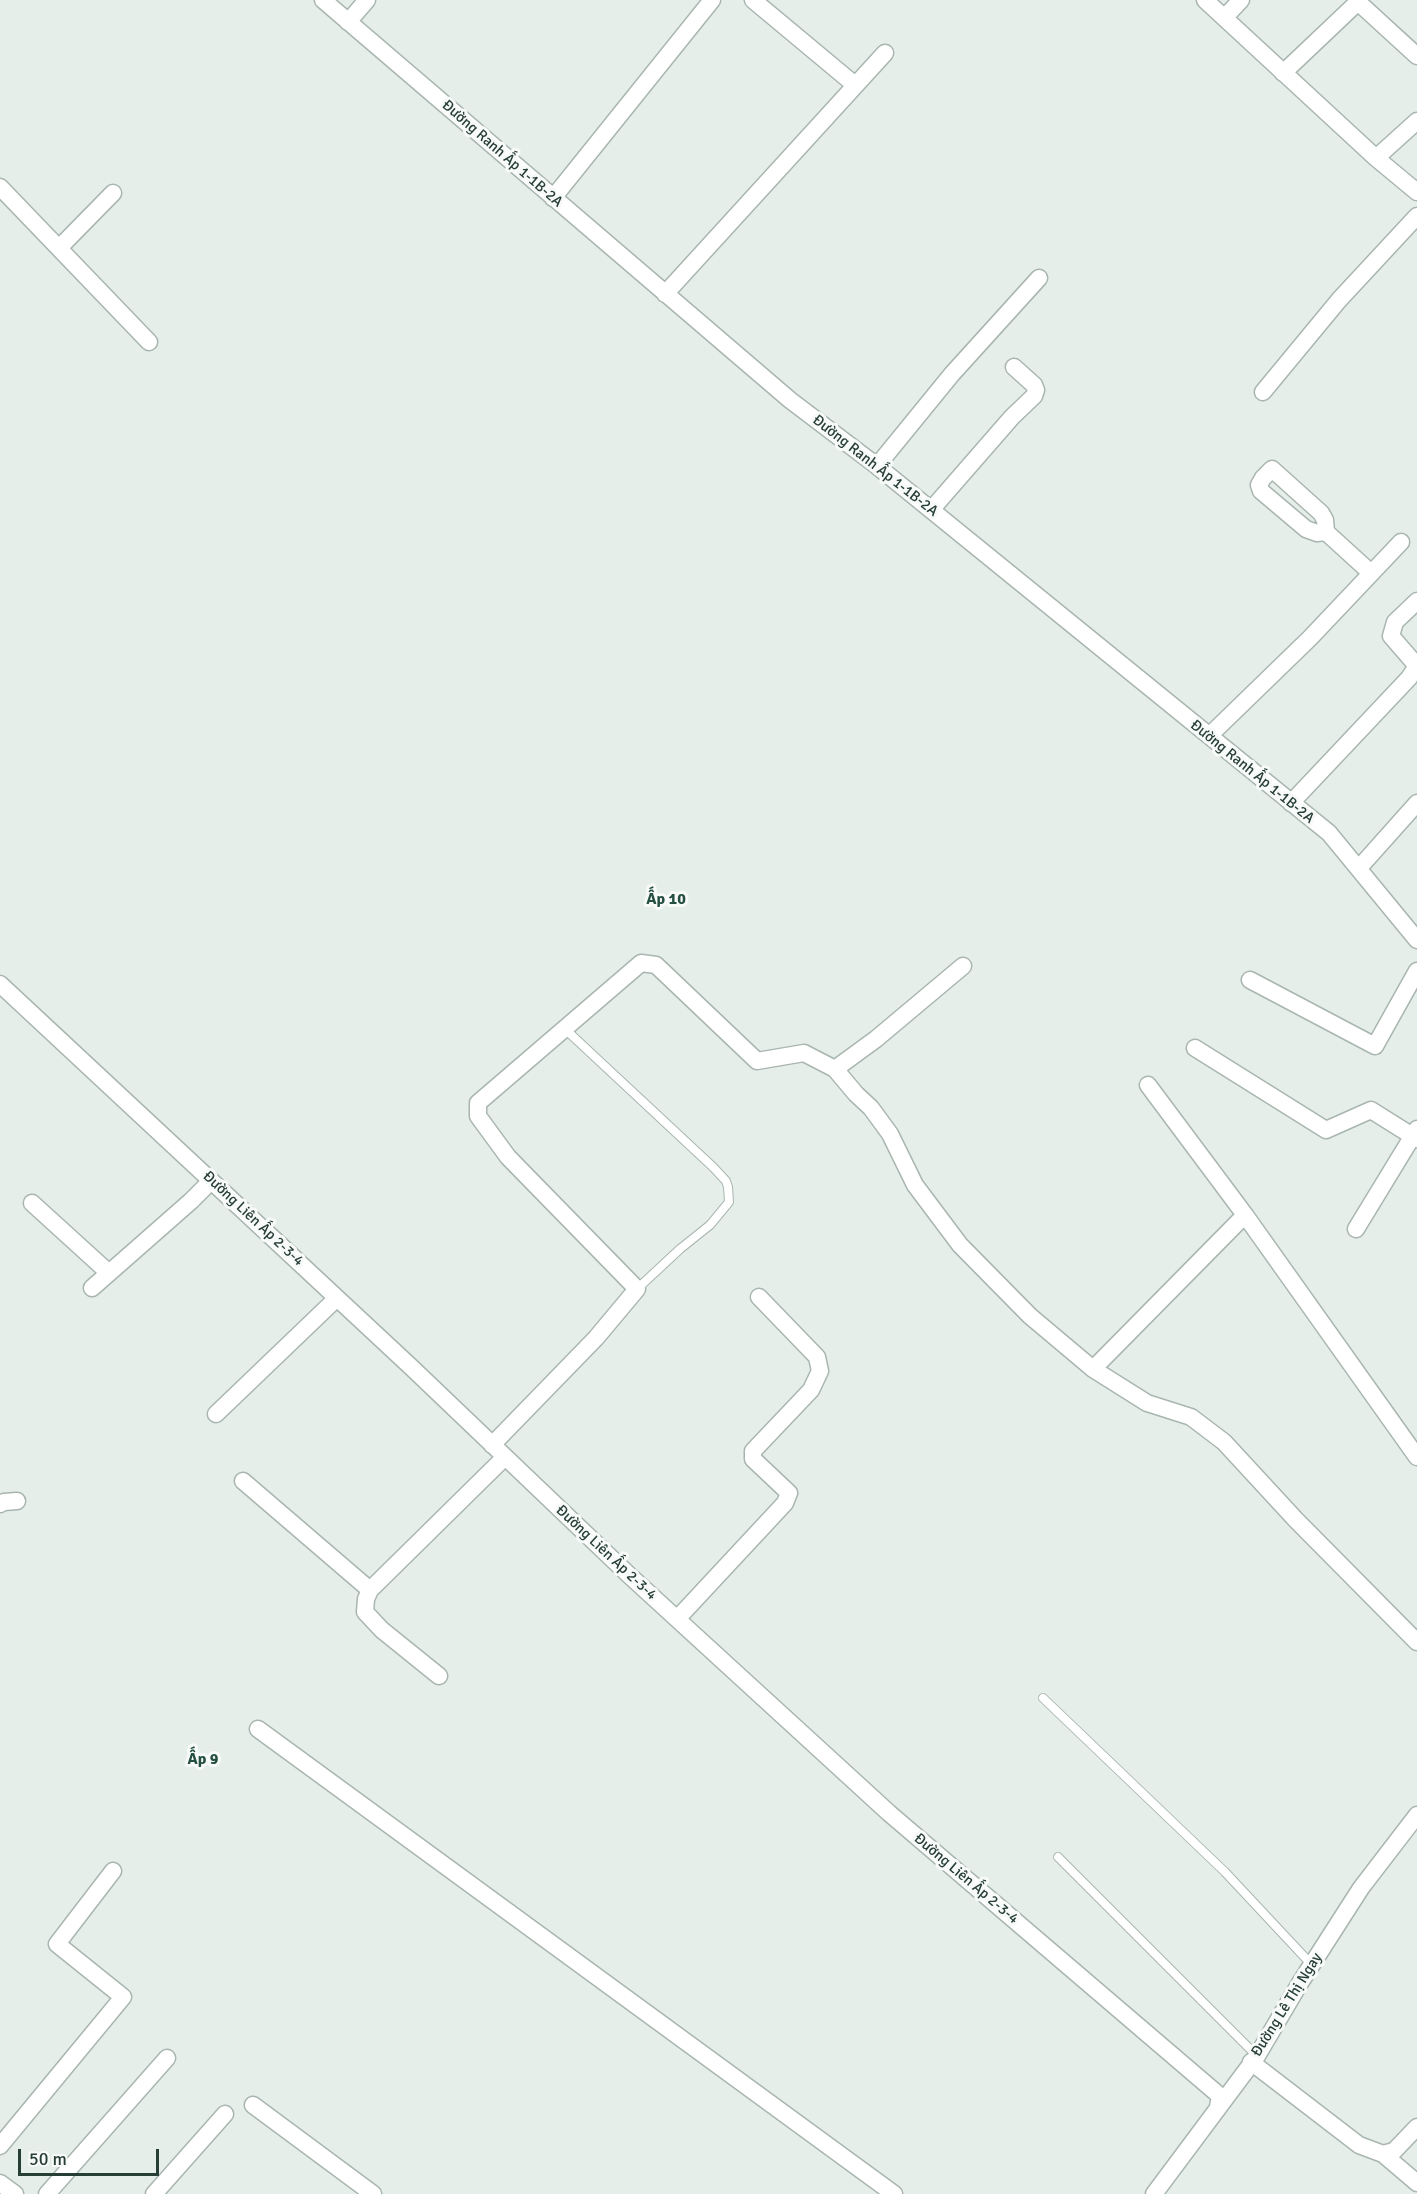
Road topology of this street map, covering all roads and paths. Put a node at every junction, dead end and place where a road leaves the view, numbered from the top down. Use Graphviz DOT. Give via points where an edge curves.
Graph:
graph roads {
  1 [pos="323,0"];
  2 [pos="367,0"];
  3 [pos="712,0"];
  4 [pos="753,0"];
  5 [pos="1205,0"];
  6 [pos="1241,0"];
  7 [pos="1359,1"];
  8 [pos="1225,18"];
  9 [pos="348,22"];
  10 [pos="885,53"];
  11 [pos="1417,56"];
  12 [pos="1283,73"];
  13 [pos="855,86"];
  14 [pos="1417,121"];
  15 [pos="1376,158"];
  16 [pos="0,187"];
  17 [pos="1417,192"];
  18 [pos="112,193"];
  19 [pos="553,198"];
  20 [pos="1417,216"];
  21 [pos="59,248"];
  22 [pos="1039,278"];
  23 [pos="665,294"];
  24 [pos="149,342"];
  25 [pos="1014,368"];
  26 [pos="1263,392"];
  27 [pos="877,466"];
  28 [pos="931,510"];
  29 [pos="1326,532"];
  30 [pos="1401,542"];
  31 [pos="1371,573"];
  32 [pos="1417,601"];
  33 [pos="1417,666"];
  34 [pos="1209,736"];
  35 [pos="1291,803"];
  36 [pos="1417,803"];
  37 [pos="1359,868"];
  38 [pos="1417,940"];
  39 [pos="963,966"];
  40 [pos="1417,971"];
  41 [pos="1250,980"];
  42 [pos="0,984"];
  43 [pos="565,1029"];
  44 [pos="1195,1048"];
  45 [pos="835,1069"];
  46 [pos="1149,1085"];
  47 [pos="1416,1134"];
  48 [pos="211,1181"];
  49 [pos="32,1203"];
  50 [pos="1245,1215"];
  51 [pos="1356,1229"];
  52 [pos="109,1273"];
  53 [pos="92,1288"];
  54 [pos="638,1289"];
  55 [pos="759,1297"];
  56 [pos="337,1298"];
  57 [pos="1093,1369"];
  58 [pos="216,1414"];
  59 [pos="492,1445"];
  60 [pos="505,1457"];
  61 [pos="1417,1457"];
  62 [pos="243,1481"];
  63 [pos="370,1590"];
  64 [pos="677,1619"];
  65 [pos="1417,1642"];
  66 [pos="439,1676"];
  67 [pos="1043,1698"];
  68 [pos="258,1729"];
  69 [pos="1417,1815"];
  70 [pos="1058,1857"];
  71 [pos="112,1871"];
  72 [pos="1312,1965"];
  73 [pos="166,2058"];
  74 [pos="1254,2059"];
  75 [pos="253,2105"];
  76 [pos="1218,2107"];
  77 [pos="225,2114"];
  78 [pos="1417,2127"];
  79 [pos="0,2145"];
  80 [pos="1383,2154"];
  81 [pos="0,2183"];
  82 [pos="1417,2183"];
  83 [pos="15,2194"];
  84 [pos="48,2194"];
  85 [pos="154,2194"];
  86 [pos="373,2194"];
  87 [pos="894,2194"];
  88 [pos="1154,2194"];
  1 -- 9 [label="street, Đường Ranh Ấp 1-1B-2A"];
  2 -- 9 [label="street"];
  3 -- 19 [label="street"];
  4 -- 13 [label="street"];
  5 -- 8 [label="street"];
  6 -- 8 [label="street"];
  7 -- 11 [label="street"];
  7 -- 12 [label="street"];
  8 -- 12 [label="street"];
  9 -- 19 [label="street, Đường Ranh Ấp 1-1B-2A"];
  10 -- 13 [label="street"];
  12 -- 15 [label="street"];
  13 -- 23 [label="street"];
  14 -- 15 [label="street"];
  15 -- 17 [label="street"];
  16 -- 21 [label="street"];
  18 -- 21 [label="street"];
  19 -- 23 [label="street, Đường Ranh Ấp 1-1B-2A"];
  20 -- 26 [label="street"];
  21 -- 24 [label="street"];
  22 -- 27 [label="street" via="952,374"];
  23 -- 27 [label="street, Đường Ranh Ấp 1-1B-2A" via="790,400"];
  25 -- 28 [label="street" via="1034,385 1034,396"];
  27 -- 28 [label="street, Đường Ranh Ấp 1-1B-2A"];
  28 -- 34 [label="street, Đường Ranh Ấp 1-1B-2A"];
  29 -- 31 [label="street"];
  30 -- 31 [label="street"];
  31 -- 34 [label="street"];
  32 -- 33 [label="street" via="1395,622 1391,636"];
  33 -- 35 [label="street"];
  34 -- 35 [label="street, Đường Ranh Ấp 1-1B-2A"];
  35 -- 37 [label="street, Đường Ranh Ấp 1-1B-2A" via="1329,833"];
  36 -- 37 [label="street"];
  37 -- 38 [label="street, Đường Ranh Ấp 1-1B-2A"];
  39 -- 45 [label="street"];
  40 -- 41 [label="street" via="1375,1046"];
  42 -- 48 [label="street, Đường Liên Ấp 2-3-4"];
  43 -- 45 [label="street" via="641,963 656,965 757,1061 804,1053"];
  43 -- 54 [label="street" via="485,1095 478,1103 478,1116 508,1157"];
  43 -- 54 [label="lane" via="713,1167 728,1187 729,1202 710,1225"];
  44 -- 47 [label="street" via="1326,1130 1371,1110"];
  45 -- 57 [label="street" via="878,1116 915,1185 960,1245 1030,1316"];
  46 -- 50 [label="street"];
  47 -- 51 [label="street"];
  48 -- 52 [label="street"];
  48 -- 56 [label="street, Đường Liên Ấp 2-3-4"];
  49 -- 52 [label="street"];
  50 -- 57 [label="street"];
  50 -- 61 [label="street"];
  52 -- 53 [label="street"];
  54 -- 59 [label="street"];
  55 -- 64 [label="street" via="817,1357 820,1371 811,1390 753,1450 753,1459 789,1493 785,1503"];
  56 -- 58 [label="street"];
  56 -- 59 [label="street, Đường Liên Ấp 2-3-4"];
  57 -- 65 [label="street" via="1147,1403 1191,1417 1224,1442"];
  59 -- 60 [label="street, Đường Liên Ấp 2-3-4"];
  60 -- 63 [label="street"];
  60 -- 64 [label="street, Đường Liên Ấp 2-3-4"];
  62 -- 63 [label="street"];
  63 -- 66 [label="street" via="365,1612"];
  64 -- 76 [label="street, Đường Liên Ấp 2-3-4" via="889,1813 1220,2096"];
  67 -- 72 [label="lane" via="1226,1872"];
  68 -- 87 [label="street"];
  69 -- 72 [label="street, Đường Lê Thị Ngay" via="1361,1888"];
  70 -- 74 [label="lane"];
  71 -- 79 [label="street" via="57,1944 123,1997"];
  72 -- 74 [label="street, Đường Lê Thị Ngay"];
  73 -- 84 [label="street"];
  74 -- 76 [label="street, Đường Lê Thị Ngay"];
  74 -- 80 [label="street" via="1359,2145"];
  75 -- 86 [label="street"];
  76 -- 88 [label="street, Đường Lê Thị Ngay"];
  77 -- 85 [label="street"];
  78 -- 80 [label="street" via="1394,2151"];
  80 -- 82 [label="street"];
  81 -- 83 [label="street"];
}
